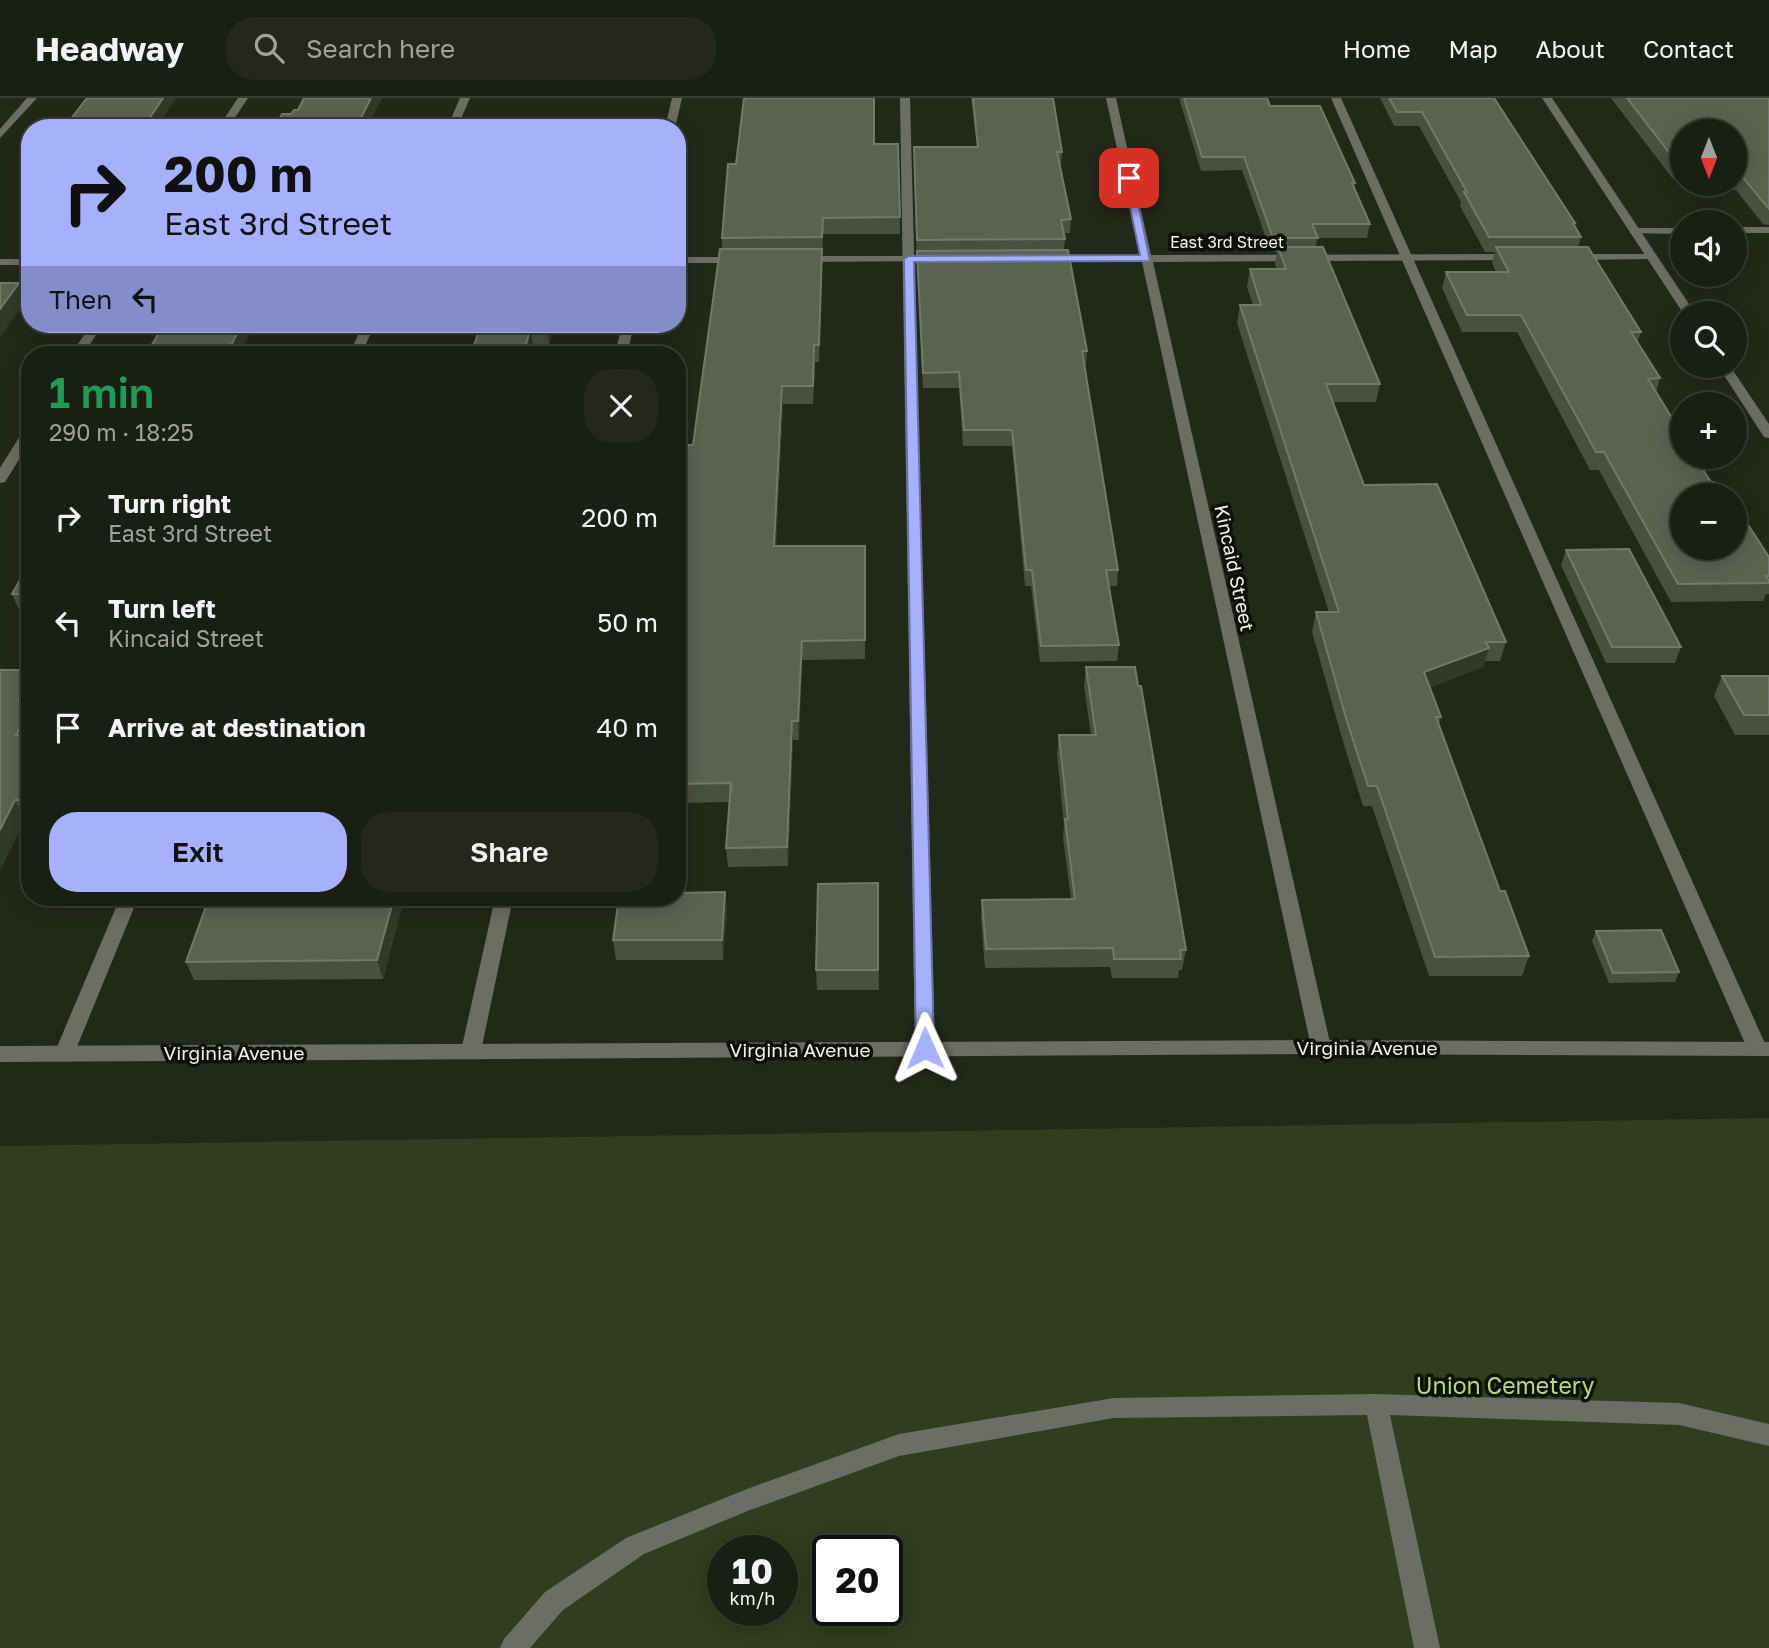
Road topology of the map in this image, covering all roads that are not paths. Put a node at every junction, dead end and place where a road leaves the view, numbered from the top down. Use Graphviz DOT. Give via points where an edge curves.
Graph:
graph roads {
  1 [pos="32,98"];
  2 [pos="243,98"];
  3 [pos="465,98"];
  4 [pos="677,98"];
  5 [pos="905,98"];
  6 [pos="1111,98"];
  7 [pos="1336,98"];
  8 [pos="1547,98"];
  9 [pos="229,119"];
  10 [pos="456,119"];
  11 [pos="672,119"];
  12 [pos="0,135"];
  13 [pos="1747,230"];
  14 [pos="1769,230"];
  15 [pos="1634,231"];
  16 [pos="1670,231"];
  17 [pos="1407,257"];
  18 [pos="1529,257"];
  19 [pos="1556,257"];
  20 [pos="1651,257"];
  21 [pos="1146,258"];
  22 [pos="786,259"];
  23 [pos="909,259"];
  24 [pos="951,259"];
  25 [pos="1035,259"];
  26 [pos="686,260"];
  27 [pos="759,260"];
  28 [pos="0,262"];
  29 [pos="21,262"];
  30 [pos="1681,301"];
  31 [pos="1732,378"];
  32 [pos="1769,434"];
  33 [pos="21,445"];
  34 [pos="0,479"];
  35 [pos="126,906"];
  36 [pos="502,906"];
  37 [pos="1321,1047"];
  38 [pos="925,1048"];
  39 [pos="1763,1049"];
  40 [pos="471,1051"];
  41 [pos="0,1054"];
  42 [pos="64,1054"];
  43 [pos="1376,1404"];
  44 [pos="1769,1435"];
  45 [pos="513,1648"];
  46 [pos="1427,1648"];
  1 -- 12 [label="street"];
  2 -- 9 [label="street"];
  3 -- 10 [label="street"];
  4 -- 11 [label="street"];
  5 -- 23 [label="street"];
  6 -- 21 [label="street, Kincaid Street"];
  7 -- 17 [label="street"];
  8 -- 15 [label="street"];
  13 -- 14 [label="street"];
  15 -- 16 [label="street"];
  15 -- 20 [label="street"];
  17 -- 18 [label="street, East 3rd Street"];
  17 -- 21 [label="street, East 3rd Street"];
  17 -- 39 [label="street"];
  19 -- 20 [label="street"];
  20 -- 30 [label="street"];
  21 -- 25 [label="street, East 3rd Street"];
  21 -- 37 [label="street, Kincaid Street"];
  22 -- 23 [label="street"];
  23 -- 24 [label="street"];
  23 -- 38 [label="street"];
  26 -- 27 [label="street"];
  28 -- 29 [label="street"];
  31 -- 32 [label="street"];
  33 -- 34 [label="street"];
  35 -- 42 [label="street"];
  36 -- 40 [label="street"];
  37 -- 38 [label="street, Virginia Avenue"];
  37 -- 39 [label="street, Virginia Avenue"];
  38 -- 40 [label="street, Virginia Avenue"];
  40 -- 42 [label="street, Virginia Avenue"];
  41 -- 42 [label="street, Virginia Avenue"];
  43 -- 44 [label="street" via="1679,1414"];
  43 -- 45 [label="street" via="1114,1408 899,1445 635,1546 554,1601"];
  43 -- 46 [label="street"];
}
